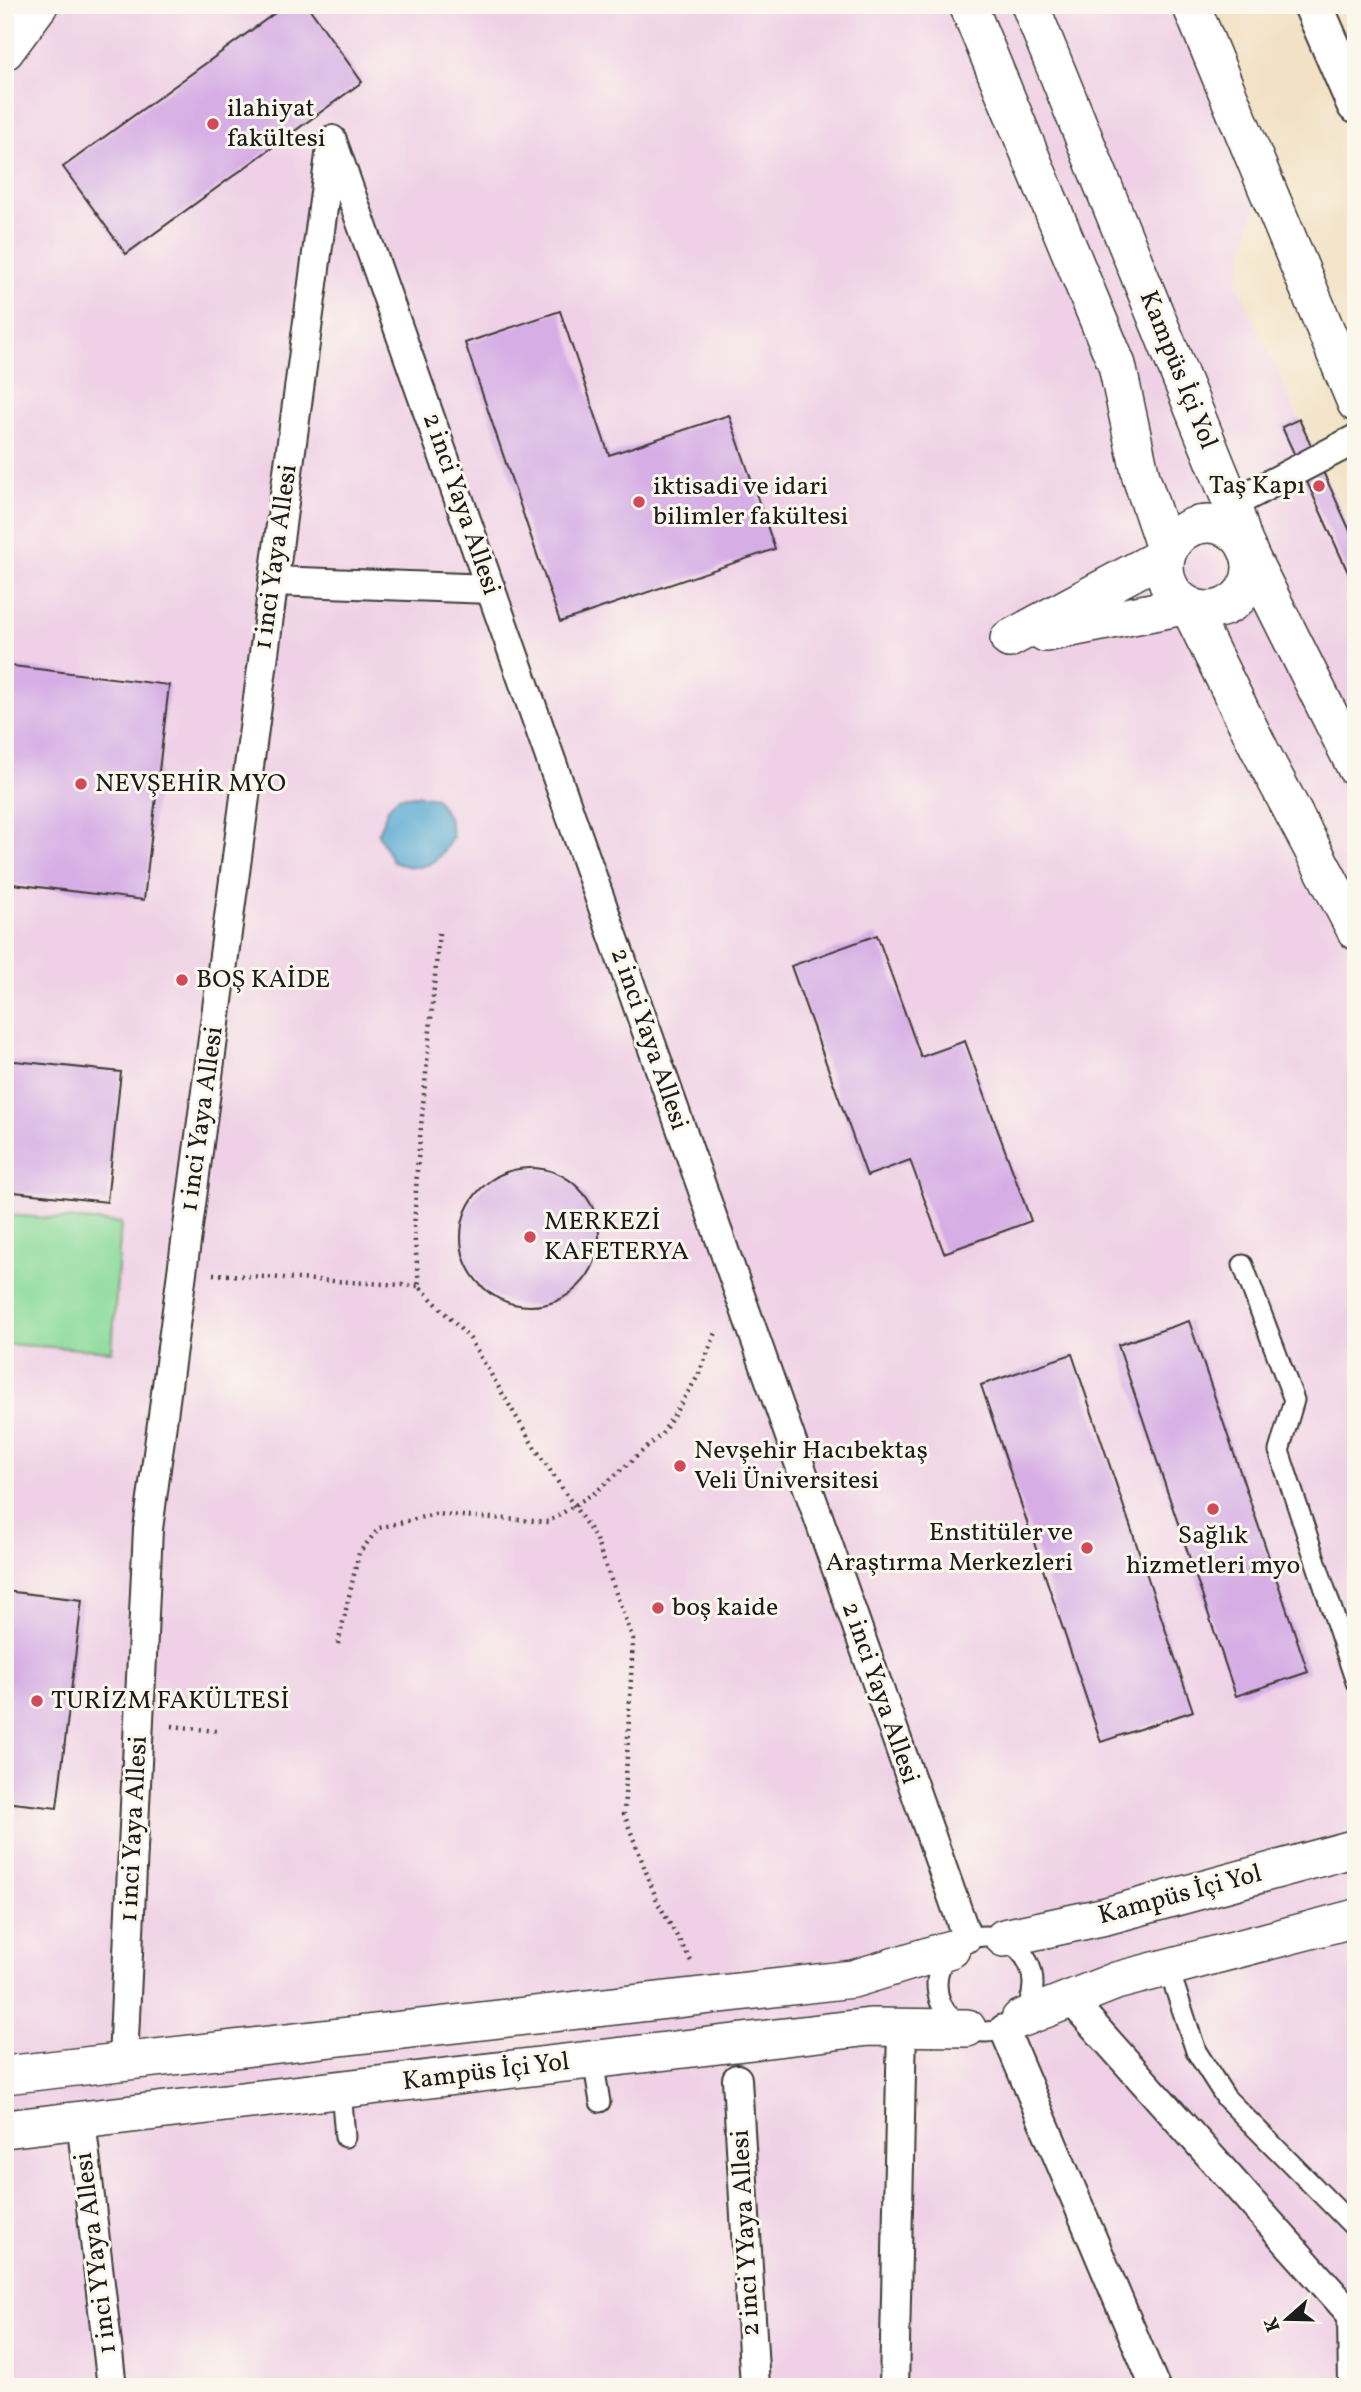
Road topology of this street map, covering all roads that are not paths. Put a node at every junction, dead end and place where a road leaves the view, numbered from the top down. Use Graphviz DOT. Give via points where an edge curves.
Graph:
graph roads {
  1 [pos="39,5"];
  2 [pos="968,5"];
  3 [pos="1030,5"];
  4 [pos="1191,5"];
  5 [pos="1313,5"];
  6 [pos="5,51"];
  7 [pos="1356,104"];
  8 [pos="332,139"];
  9 [pos="1356,403"];
  10 [pos="1356,439"];
  11 [pos="1232,504"];
  12 [pos="1245,546"];
  13 [pos="1167,554"];
  14 [pos="273,580"];
  15 [pos="491,589"];
  16 [pos="1188,606"];
  17 [pos="1356,768"];
  18 [pos="1356,931"];
  19 [pos="1243,1265"];
  20 [pos="1356,1682"];
  21 [pos="1356,1848"];
  22 [pos="1356,1918"];
  23 [pos="1004,1938"];
  24 [pos="959,1944"];
  25 [pos="1168,1967"];
  26 [pos="1070,1999"];
  27 [pos="596,2007"];
  28 [pos="1012,2024"];
  29 [pos="902,2028"];
  30 [pos="967,2028"];
  31 [pos="123,2060"];
  32 [pos="593,2060"];
  33 [pos="5,2075"];
  34 [pos="737,2079"];
  35 [pos="341,2089"];
  36 [pos="600,2102"];
  37 [pos="81,2120"];
  38 [pos="5,2129"];
  39 [pos="345,2137"];
  40 [pos="1356,2229"];
  41 [pos="112,2387"];
  42 [pos="755,2387"];
  43 [pos="894,2387"];
  44 [pos="1155,2387"];
  45 [pos="1353,2387"];
  1 -- 6 [label="street"];
  2 -- 13 [label="street, Kampüs İçi Yol" via="1117,365 1141,477"];
  3 -- 11 [label="street, Kampüs İçi Yol"];
  4 -- 9 [label="street"];
  5 -- 7 [label="highway"];
  8 -- 14 [label="street, 1 inci Yaya Allesi"];
  8 -- 15 [label="street, 2 inci Yaya Allesi"];
  10 -- 11 [label="street"];
  11 -- 12 [label="street, Kampüs İçi Yol"];
  12 -- 13 [label="street" via="1226,528 1199,525 1185,531"];
  12 -- 16 [label="street" via="1251,572 1240,596 1217,610"];
  12 -- 17 [label="street, Kampüs İçi Yol"];
  13 -- 16 [label="street" via="1168,584"];
  13 -- 16 [label="street" via="1009,639"];
  14 -- 15 [label="street"];
  14 -- 31 [label="street, 1 inci Yaya Allesi" via="148,1530"];
  15 -- 24 [label="street, 2 inci Yaya Allesi" via="735,1282"];
  16 -- 18 [label="street"];
  19 -- 20 [label="lane" via="1294,1400 1279,1451"];
  21 -- 23 [label="street, Kampüs İçi Yol" via="1106,1916"];
  22 -- 25 [label="street"];
  23 -- 24 [label="lane" via="985,1935"];
  23 -- 28 [label="lane" via="1020,1949 1031,1965 1034,1984 1030,2003"];
  24 -- 27 [label="street, Kampüs İçi Yol" via="853,1979"];
  24 -- 30 [label="lane" via="940,1965 936,1983 940,2002 951,2018"];
  25 -- 26 [label="street"];
  25 -- 40 [label="lane" via="1196,2051 1226,2098"];
  26 -- 28 [label="street"];
  26 -- 45 [label="street" via="1352,2315"];
  27 -- 31 [label="street, Kampüs İçi Yol"];
  27 -- 32 [label="street"];
  28 -- 30 [label="lane" via="986,2032"];
  28 -- 44 [label="street"];
  29 -- 30 [label="street, Kampüs İçi Yol"];
  29 -- 32 [label="street, Kampüs İçi Yol" via="870,2027"];
  29 -- 43 [label="street"];
  31 -- 33 [label="street, Kampüs İçi Yol"];
  32 -- 35 [label="street, Kampüs İçi Yol"];
  32 -- 36 [label="lane"];
  34 -- 42 [label="street, 2 inci YYaya Allesi"];
  35 -- 37 [label="street, Kampüs İçi Yol"];
  35 -- 39 [label="lane"];
  37 -- 38 [label="street, Kampüs İçi Yol"];
  37 -- 41 [label="street, 1 inci YYaya Allesi"];
}
